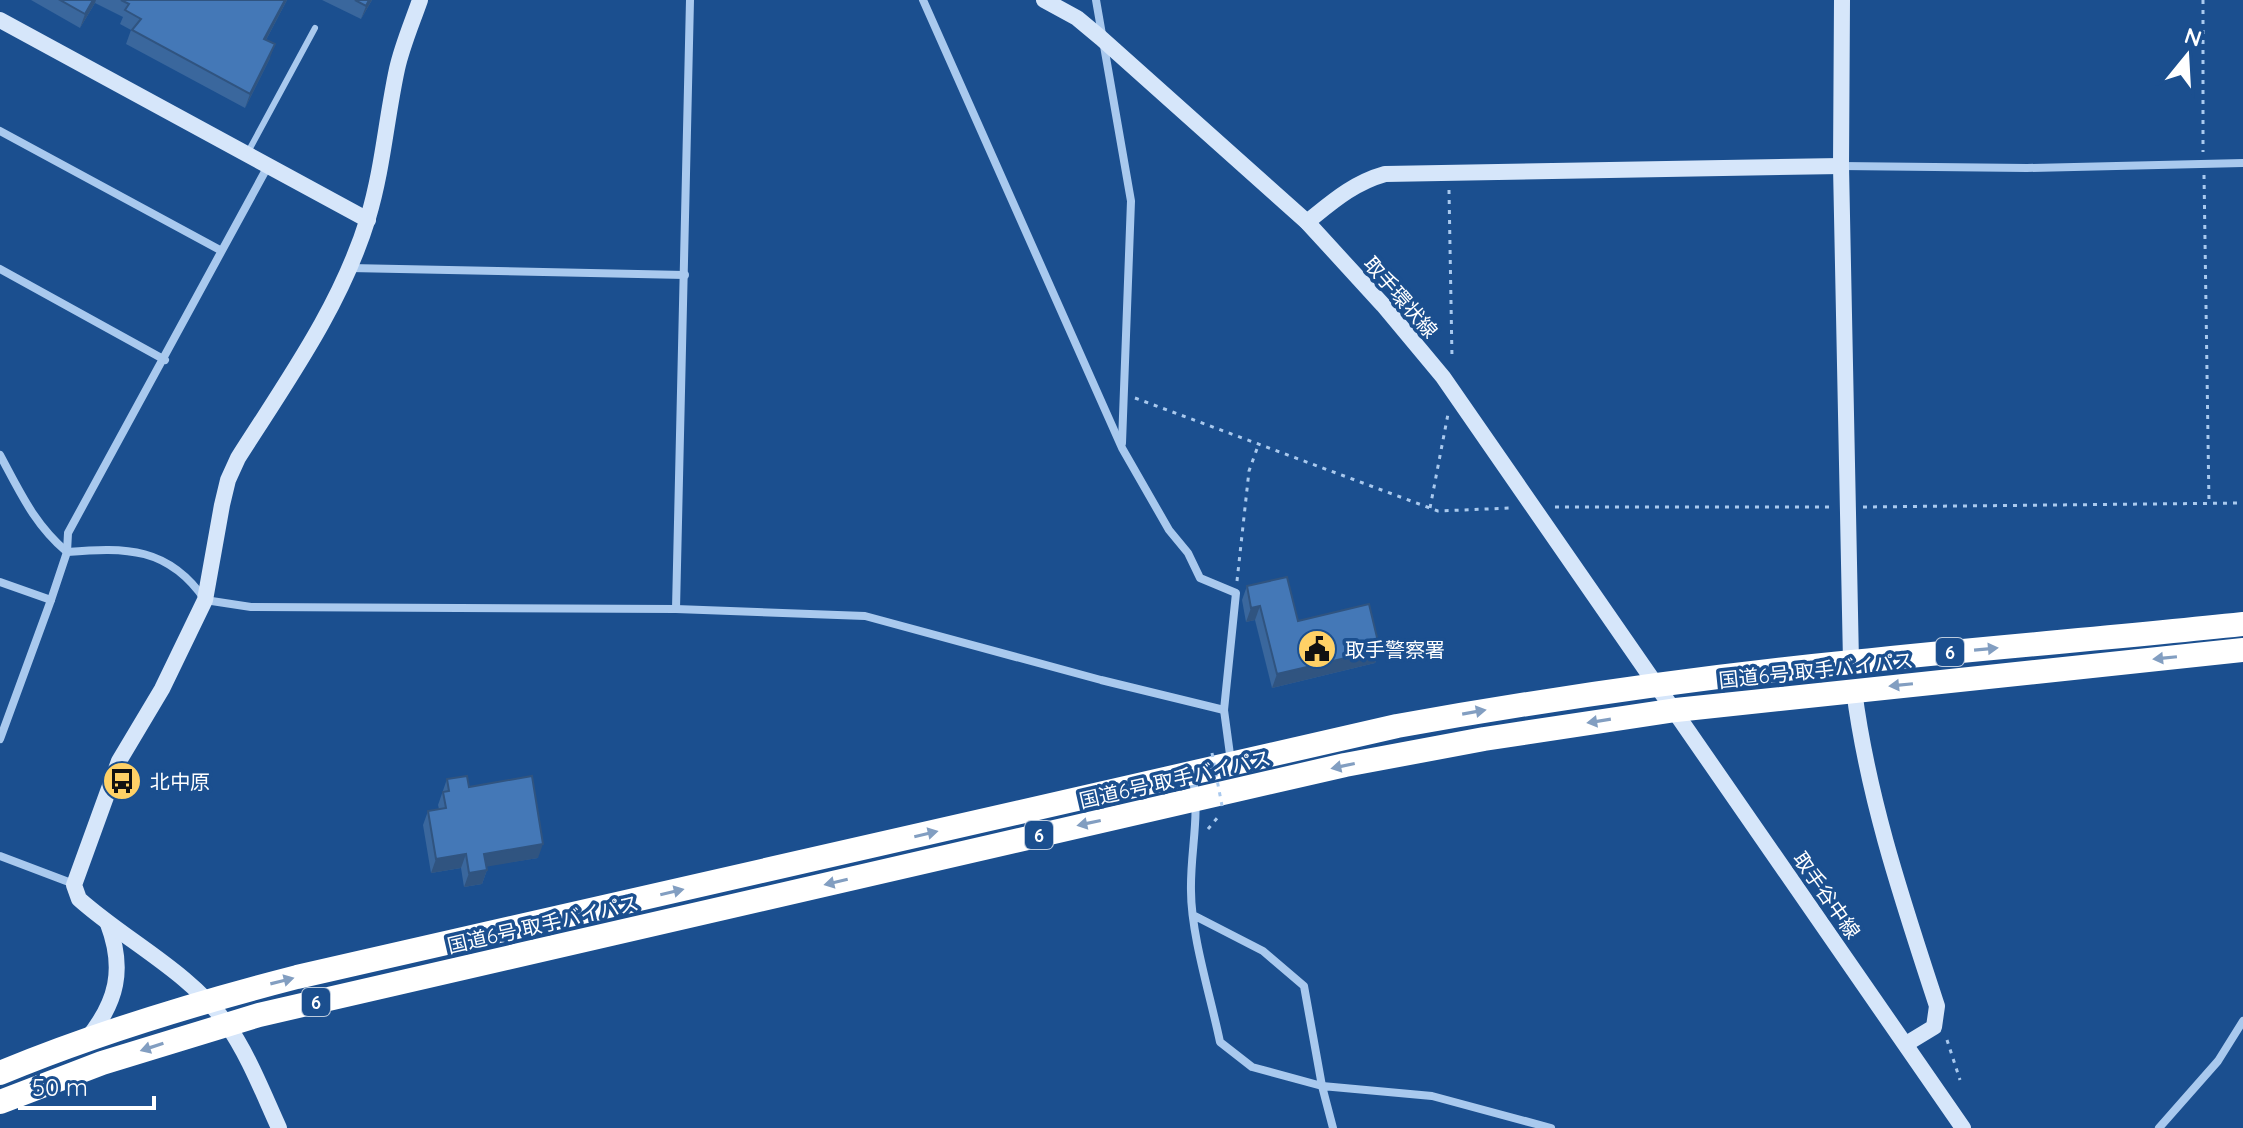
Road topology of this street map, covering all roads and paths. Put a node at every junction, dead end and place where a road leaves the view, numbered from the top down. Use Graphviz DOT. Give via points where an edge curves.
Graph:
graph roads {
  1 [pos="420,0"];
  2 [pos="690,0"];
  3 [pos="923,0"];
  4 [pos="1044,0"];
  5 [pos="1096,0"];
  6 [pos="1842,0"];
  7 [pos="2203,0"];
  8 [pos="0,20"];
  9 [pos="315,28"];
  10 [pos="1101,38"];
  11 [pos="0,131"];
  12 [pos="247,154"];
  13 [pos="2243,163"];
  14 [pos="2203,164"];
  15 [pos="268,166"];
  16 [pos="1841,166"];
  17 [pos="1448,173"];
  18 [pos="368,220"];
  19 [pos="1307,222"];
  20 [pos="220,250"];
  21 [pos="349,268"];
  22 [pos="0,269"];
  23 [pos="685,275"];
  24 [pos="165,360"];
  25 [pos="1452,390"];
  26 [pos="1124,394"];
  27 [pos="1259,442"];
  28 [pos="1122,448"];
  29 [pos="0,455"];
  30 [pos="2243,503"];
  31 [pos="2209,504"];
  32 [pos="1535,507"];
  33 [pos="1848,507"];
  34 [pos="1430,508"];
  35 [pos="67,552"];
  36 [pos="0,582"];
  37 [pos="1236,593"];
  38 [pos="51,600"];
  39 [pos="205,600"];
  40 [pos="676,609"];
  41 [pos="2243,624"];
  42 [pos="2243,650"];
  43 [pos="1851,662"];
  44 [pos="1658,684"];
  45 [pos="1854,690"];
  46 [pos="1224,710"];
  47 [pos="1676,710"];
  48 [pos="0,739"];
  49 [pos="1274,748"];
  50 [pos="1222,759"];
  51 [pos="1192,773"];
  52 [pos="1282,780"];
  53 [pos="1197,800"];
  54 [pos="1223,811"];
  55 [pos="0,856"];
  56 [pos="74,885"];
  57 [pos="1193,915"];
  58 [pos="108,922"];
  59 [pos="207,1001"];
  60 [pos="1936,1019"];
  61 [pos="2243,1021"];
  62 [pos="227,1024"];
  63 [pos="86,1040"];
  64 [pos="1906,1044"];
  65 [pos="0,1073"];
  66 [pos="1960,1080"];
  67 [pos="1322,1086"];
  68 [pos="0,1102"];
  69 [pos="279,1128"];
  70 [pos="1333,1128"];
  71 [pos="1551,1128"];
  72 [pos="1963,1128"];
  73 [pos="2159,1128"];
  1 -- 18 [label="street" via="398,65 383,165"];
  2 -- 23 [label="street"];
  3 -- 28 [label="street"];
  4 -- 10 [label="street, 取手環状線"];
  5 -- 10 [label="street"];
  6 -- 16 [label="street"];
  7 -- 14 [label="path"];
  8 -- 12 [label="street"];
  9 -- 12 [label="lane"];
  10 -- 19 [label="street, 取手環状線"];
  10 -- 26 [label="street" via="1131,201"];
  11 -- 20 [label="street"];
  12 -- 15 [label="street"];
  13 -- 14 [label="street"];
  14 -- 16 [label="street"];
  14 -- 31 [label="path"];
  15 -- 18 [label="street"];
  15 -- 20 [label="street"];
  16 -- 17 [label="street"];
  16 -- 33 [label="street"];
  17 -- 19 [label="street" via="1385,174 1364,180"];
  17 -- 25 [label="path"];
  18 -- 21 [label="street"];
  19 -- 25 [label="street, 取手環状線"];
  20 -- 24 [label="street"];
  21 -- 23 [label="street"];
  21 -- 39 [label="street" via="327,317 228,480"];
  22 -- 24 [label="street"];
  23 -- 40 [label="street"];
  24 -- 35 [label="street" via="68,533"];
  25 -- 32 [label="street, 取手環状線"];
  25 -- 34 [label="path"];
  26 -- 27 [label="path"];
  26 -- 28 [label="street"];
  27 -- 34 [label="path"];
  27 -- 37 [label="path" via="1249,471"];
  28 -- 37 [label="street" via="1200,578"];
  29 -- 35 [label="street" via="47,535"];
  30 -- 31 [label="path"];
  31 -- 33 [label="path"];
  32 -- 33 [label="path"];
  32 -- 34 [label="path"];
  32 -- 44 [label="street, 取手環状線"];
  33 -- 43 [label="street"];
  35 -- 38 [label="street"];
  35 -- 39 [label="street" via="103,549 163,560 183,572"];
  36 -- 38 [label="street"];
  37 -- 46 [label="street"];
  38 -- 48 [label="street"];
  39 -- 40 [label="street" via="251,607"];
  39 -- 56 [label="street" via="162,689 119,761"];
  40 -- 46 [label="street" via="865,616"];
  43 -- 41 [label="highway, 国道6号 取手バイパス / 6, one-way"];
  42 -- 45 [label="highway, 国道6号 取手バイパス / 6, one-way"];
  43 -- 44 [label="highway, 国道6号 取手バイパス / 6"];
  44 -- 47 [label="street, 取手谷中線"];
  49 -- 44 [label="highway, 国道6号 取手バイパス / 6, one-way"];
  45 -- 47 [label="highway, 国道6号 取手バイパス / 6"];
  45 -- 60 [label="street" via="1882,836 1937,1006"];
  46 -- 50 [label="street"];
  47 -- 52 [label="highway, 国道6号 取手バイパス / 6, one-way" via="1484,739"];
  47 -- 64 [label="street, 取手谷中線"];
  49 -- 50 [label="highway, 国道6号 取手バイパス / 6"];
  49 -- 52 [label="lane"];
  50 -- 51 [label="highway, 国道6号 取手バイパス / 6"];
  50 -- 54 [label="path, bridge"];
  51 -- 53 [label="street"];
  59 -- 51 [label="highway, 国道6号 取手バイパス / 6, one-way"];
  52 -- 53 [label="highway, 国道6号 取手バイパス / 6"];
  53 -- 57 [label="street"];
  53 -- 62 [label="highway, 国道6号 取手バイパス / 6, one-way"];
  55 -- 56 [label="street"];
  56 -- 58 [label="street" via="79,899"];
  57 -- 67 [label="street" via="1263,951 1304,986"];
  57 -- 67 [label="street" via="1220,1042 1252,1067"];
  58 -- 59 [label="street"];
  58 -- 63 [label="street" via="116,945 116,984 105,1014"];
  59 -- 62 [label="street"];
  59 -- 63 [label="highway, 国道6号 取手バイパス / 6"];
  60 -- 64 [label="street" via="1929,1031"];
  60 -- 66 [label="path"];
  61 -- 73 [label="street" via="2218,1061"];
  62 -- 68 [label="highway, 国道6号 取手バイパス / 6, one-way"];
  62 -- 69 [label="street"];
  63 -- 65 [label="highway, 国道6号 取手バイパス / 6"];
  64 -- 72 [label="street, 取手谷中線"];
  67 -- 70 [label="street"];
  67 -- 71 [label="street" via="1432,1096"];
}
